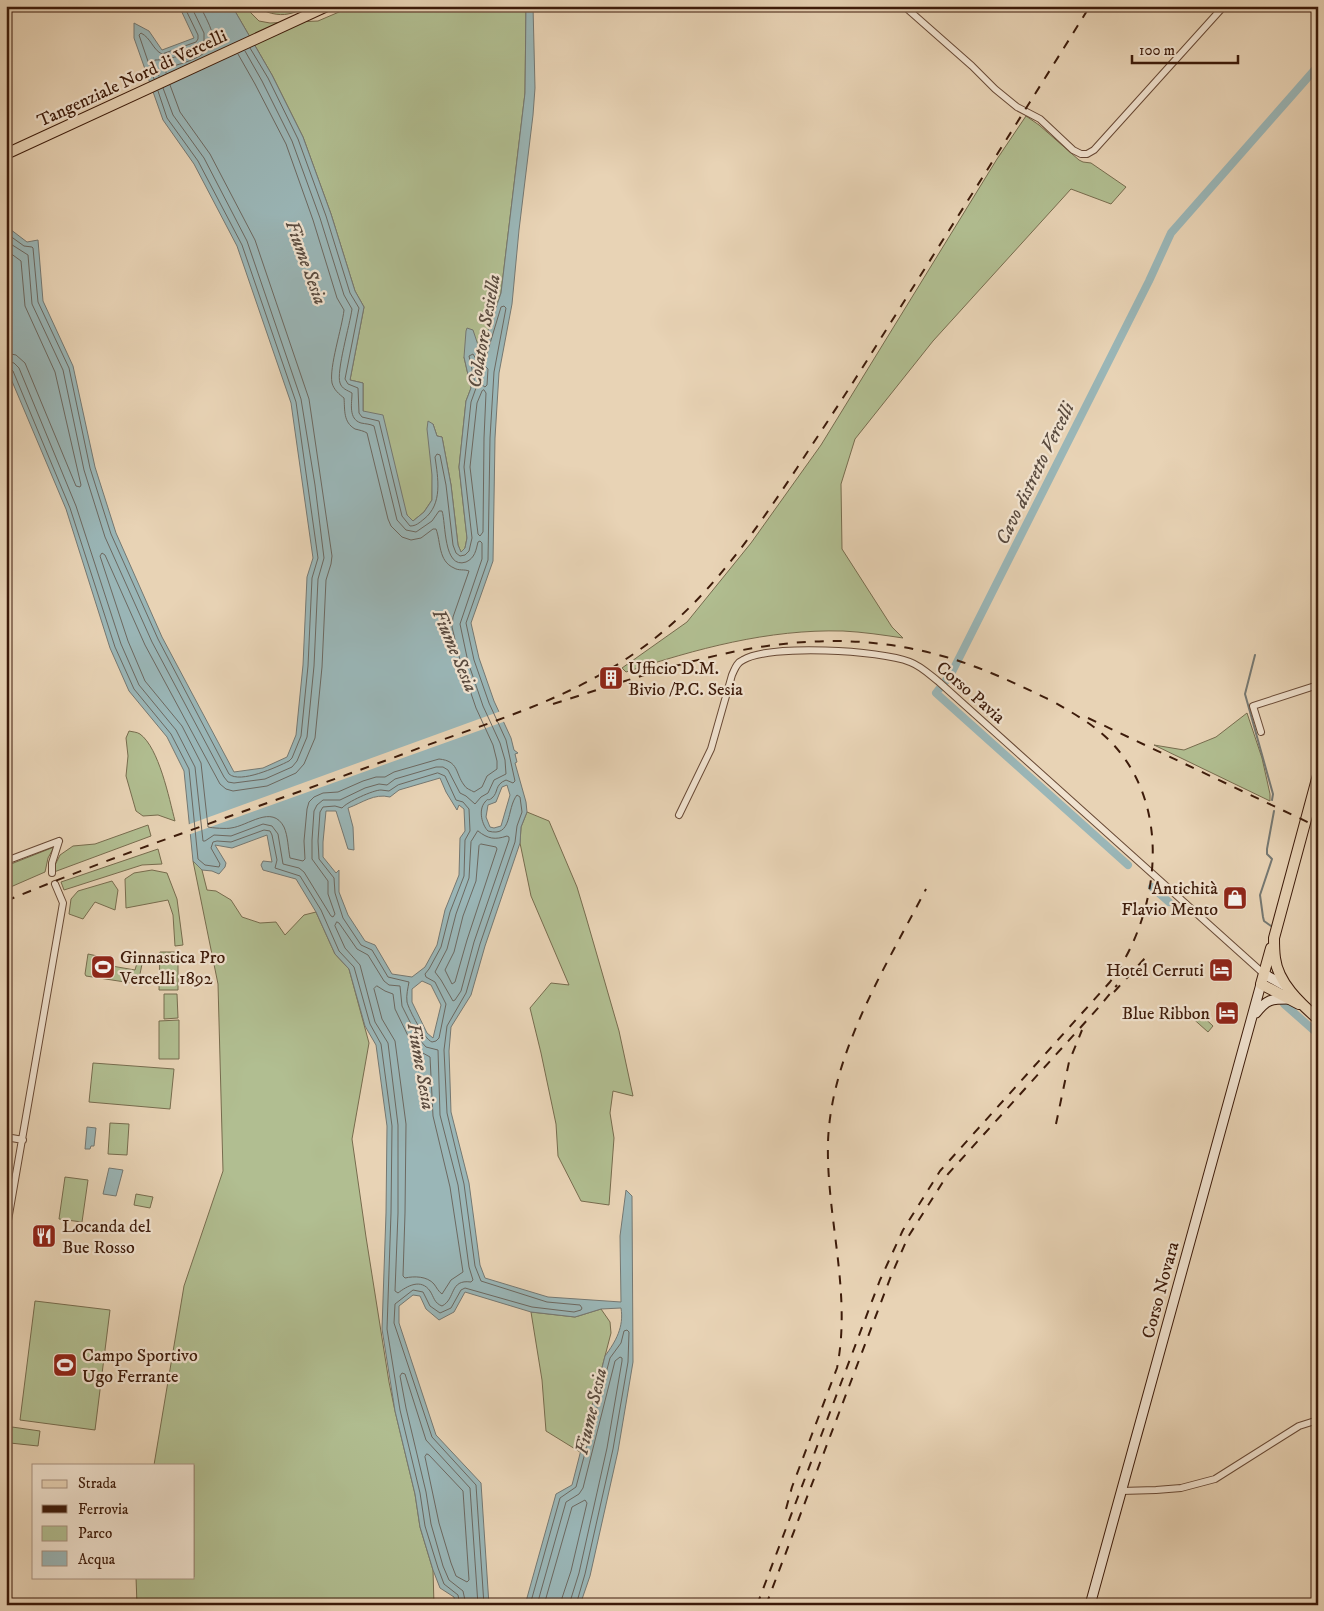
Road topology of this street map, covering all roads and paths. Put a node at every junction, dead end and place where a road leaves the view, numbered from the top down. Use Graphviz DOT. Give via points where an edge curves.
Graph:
graph roads {
  1 [pos="327,6"];
  2 [pos="904,6"];
  3 [pos="1224,6"];
  4 [pos="6,154"];
  5 [pos="1318,685"];
  6 [pos="1261,732"];
  7 [pos="1318,775"];
  8 [pos="679,815"];
  9 [pos="6,861"];
  10 [pos="52,873"];
  11 [pos="55,884"];
  12 [pos="1274,938"];
  13 [pos="1263,979"];
  14 [pos="1287,987"];
  15 [pos="1289,999"];
  16 [pos="1302,1005"];
  17 [pos="1252,1017"];
  18 [pos="1318,1019"];
  19 [pos="6,1137"];
  20 [pos="23,1140"];
  21 [pos="8,1160"];
  22 [pos="6,1170"];
  23 [pos="6,1232"];
  24 [pos="1318,1420"];
  25 [pos="1121,1491"];
  26 [pos="1090,1605"];
  1 -- 4 [label="main road, Tangenziale Nord di Vercelli"];
  2 -- 3 [label="street" via="994,89 1017,107 1040,119 1073,150 1087,154"];
  5 -- 6 [label="street" via="1253,706"];
  7 -- 12 [label="main road, Corso Novara"];
  8 -- 13 [label="street, Corso Pavia" via="711,749 732,675 737,663 743,659 789,651 866,654 912,662 945,688"];
  9 -- 10 [label="street" via="59,842"];
  11 -- 20 [label="street" via="63,903"];
  12 -- 13 [label="main road, Corso Novara"];
  12 -- 14 [label="main road" via="1275,959"];
  13 -- 14 [label="main road"];
  13 -- 15 [label="main road"];
  13 -- 17 [label="main road, Corso Novara"];
  14 -- 16 [label="main road"];
  15 -- 16 [label="main road"];
  15 -- 17 [label="main road" via="1271,999"];
  16 -- 18 [label="main road"];
  17 -- 25 [label="main road, Corso Novara"];
  19 -- 20 [label="street"];
  20 -- 23 [label="street"];
  21 -- 22 [label="street"];
  24 -- 25 [label="street" via="1299,1426 1215,1479 1181,1488"];
  25 -- 26 [label="main road, Corso Novara"];
}
